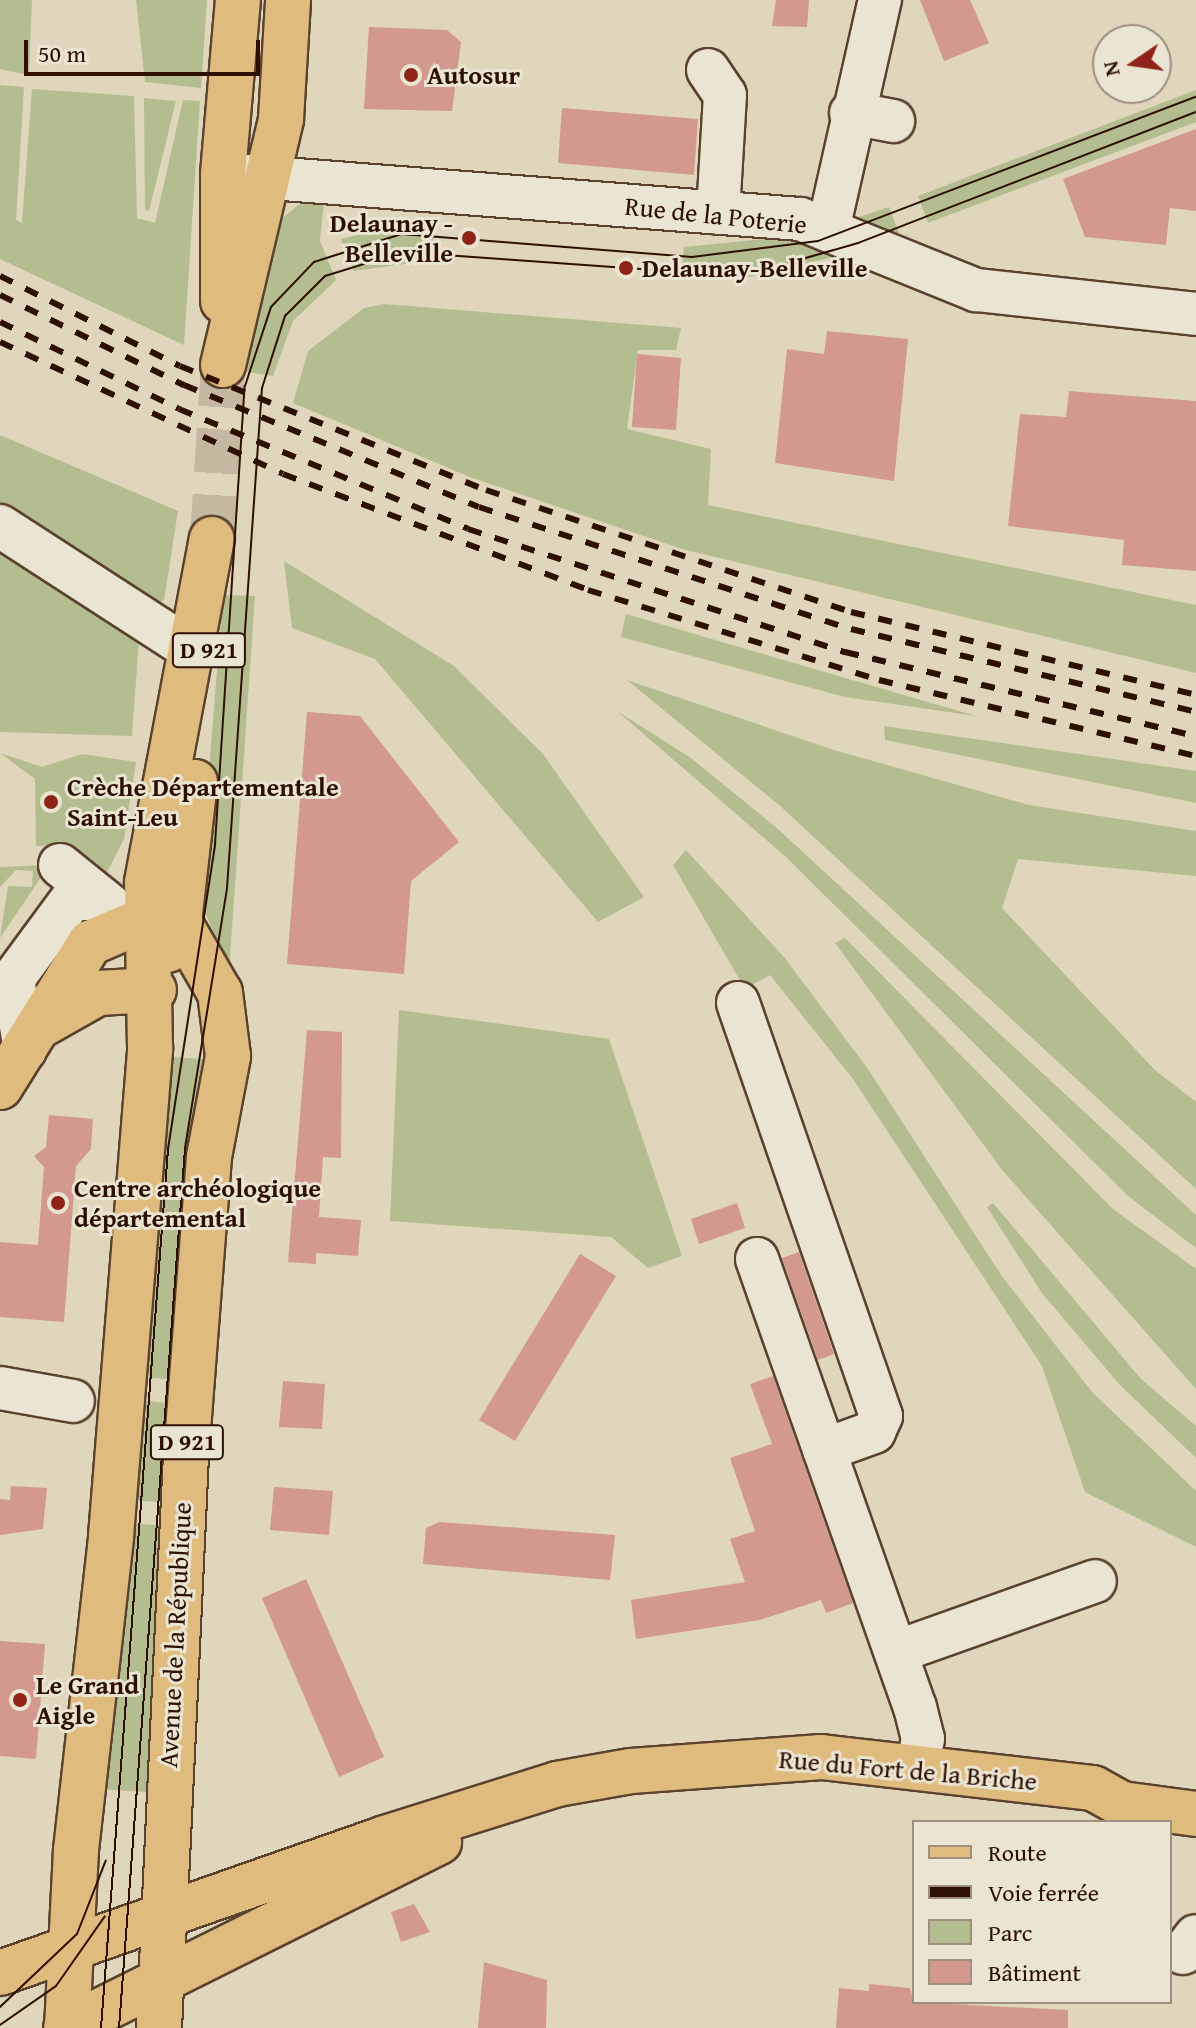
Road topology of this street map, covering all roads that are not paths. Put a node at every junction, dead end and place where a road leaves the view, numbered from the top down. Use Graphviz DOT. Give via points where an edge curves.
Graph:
graph roads {
  1 [pos="238,0"];
  2 [pos="288,0"];
  3 [pos="880,0"];
  4 [pos="708,70"];
  5 [pos="851,113"];
  6 [pos="893,121"];
  7 [pos="223,174"];
  8 [pos="270,179"];
  9 [pos="718,213"];
  10 [pos="828,230"];
  11 [pos="1196,314"];
  12 [pos="0,526"];
  13 [pos="187,647"];
  14 [pos="187,749"];
  15 [pos="60,865"];
  16 [pos="139,916"];
  17 [pos="154,990"];
  18 [pos="738,1003"];
  19 [pos="14,1065"];
  20 [pos="757,1259"];
  21 [pos="0,1388"];
  22 [pos="73,1401"];
  23 [pos="824,1450"];
  24 [pos="1095,1581"];
  25 [pos="896,1652"];
  26 [pos="917,1768"];
  27 [pos="1196,1784"];
  28 [pos="1093,1788"];
  29 [pos="533,1792"];
  30 [pos="1196,1814"];
  31 [pos="178,1913"];
  32 [pos="71,1944"];
  33 [pos="176,1969"];
  34 [pos="0,1973"];
  35 [pos="66,2028"];
  36 [pos="159,2028"];
  1 -- 7 [label="main road"];
  2 -- 8 [label="main road"];
  3 -- 5 [label="street"];
  4 -- 9 [label="street" via="725,95"];
  5 -- 6 [label="street"];
  5 -- 10 [label="street"];
  7 -- 8 [label="street, Rue de la Poterie"];
  7 -- 8 [label="main road" via="223,365"];
  8 -- 9 [label="street, Rue de la Poterie"];
  9 -- 10 [label="street, Rue de la Poterie" via="800,219"];
  10 -- 11 [label="street, Rue de la Poterie" via="976,290"];
  12 -- 13 [label="street"];
  13 -- 14 [label="main road, D 921"];
  13 -- 14 [label="main road, D 921" via="212,539"];
  14 -- 16 [label="main road, D 921"];
  14 -- 16 [label="main road, D 921" via="188,818"];
  15 -- 16 [label="street"];
  16 -- 17 [label="main road, D 921"];
  16 -- 19 [label="main road" via="83,951"];
  16 -- 31 [label="main road, Avenue de la République / D 921" via="220,993 228,1056 209,1157 191,1393"];
  17 -- 19 [label="main road" via="98,993"];
  17 -- 32 [label="main road, D 921"];
  18 -- 23 [label="street" via="881,1416 874,1432"];
  20 -- 23 [label="street"];
  21 -- 22 [label="street"];
  23 -- 25 [label="street"];
  24 -- 25 [label="street"];
  25 -- 26 [label="street" via="923,1739"];
  26 -- 28 [label="main road, Rue du Fort de la Briche"];
  26 -- 29 [label="main road, Rue du Fort de la Briche" via="743,1758"];
  27 -- 28 [label="main road, Rue du Fort de la Briche" via="1125,1776"];
  28 -- 30 [label="main road, Rue du Fort de la Briche" via="1122,1804"];
  29 -- 31 [label="main road, Rue du Fort de la Briche"];
  29 -- 33 [label="main road, Rue du Fort de la Briche"];
  31 -- 32 [label="main road, Rue du Fort de la Briche"];
  31 -- 33 [label="main road, Avenue de la République / D 921"];
  32 -- 34 [label="main road, Rue du Fort de la Briche"];
  32 -- 35 [label="main road, D 921"];
  33 -- 35 [label="main road, Rue du Fort de la Briche"];
  33 -- 36 [label="main road, Avenue de la République / D 921"];
}
